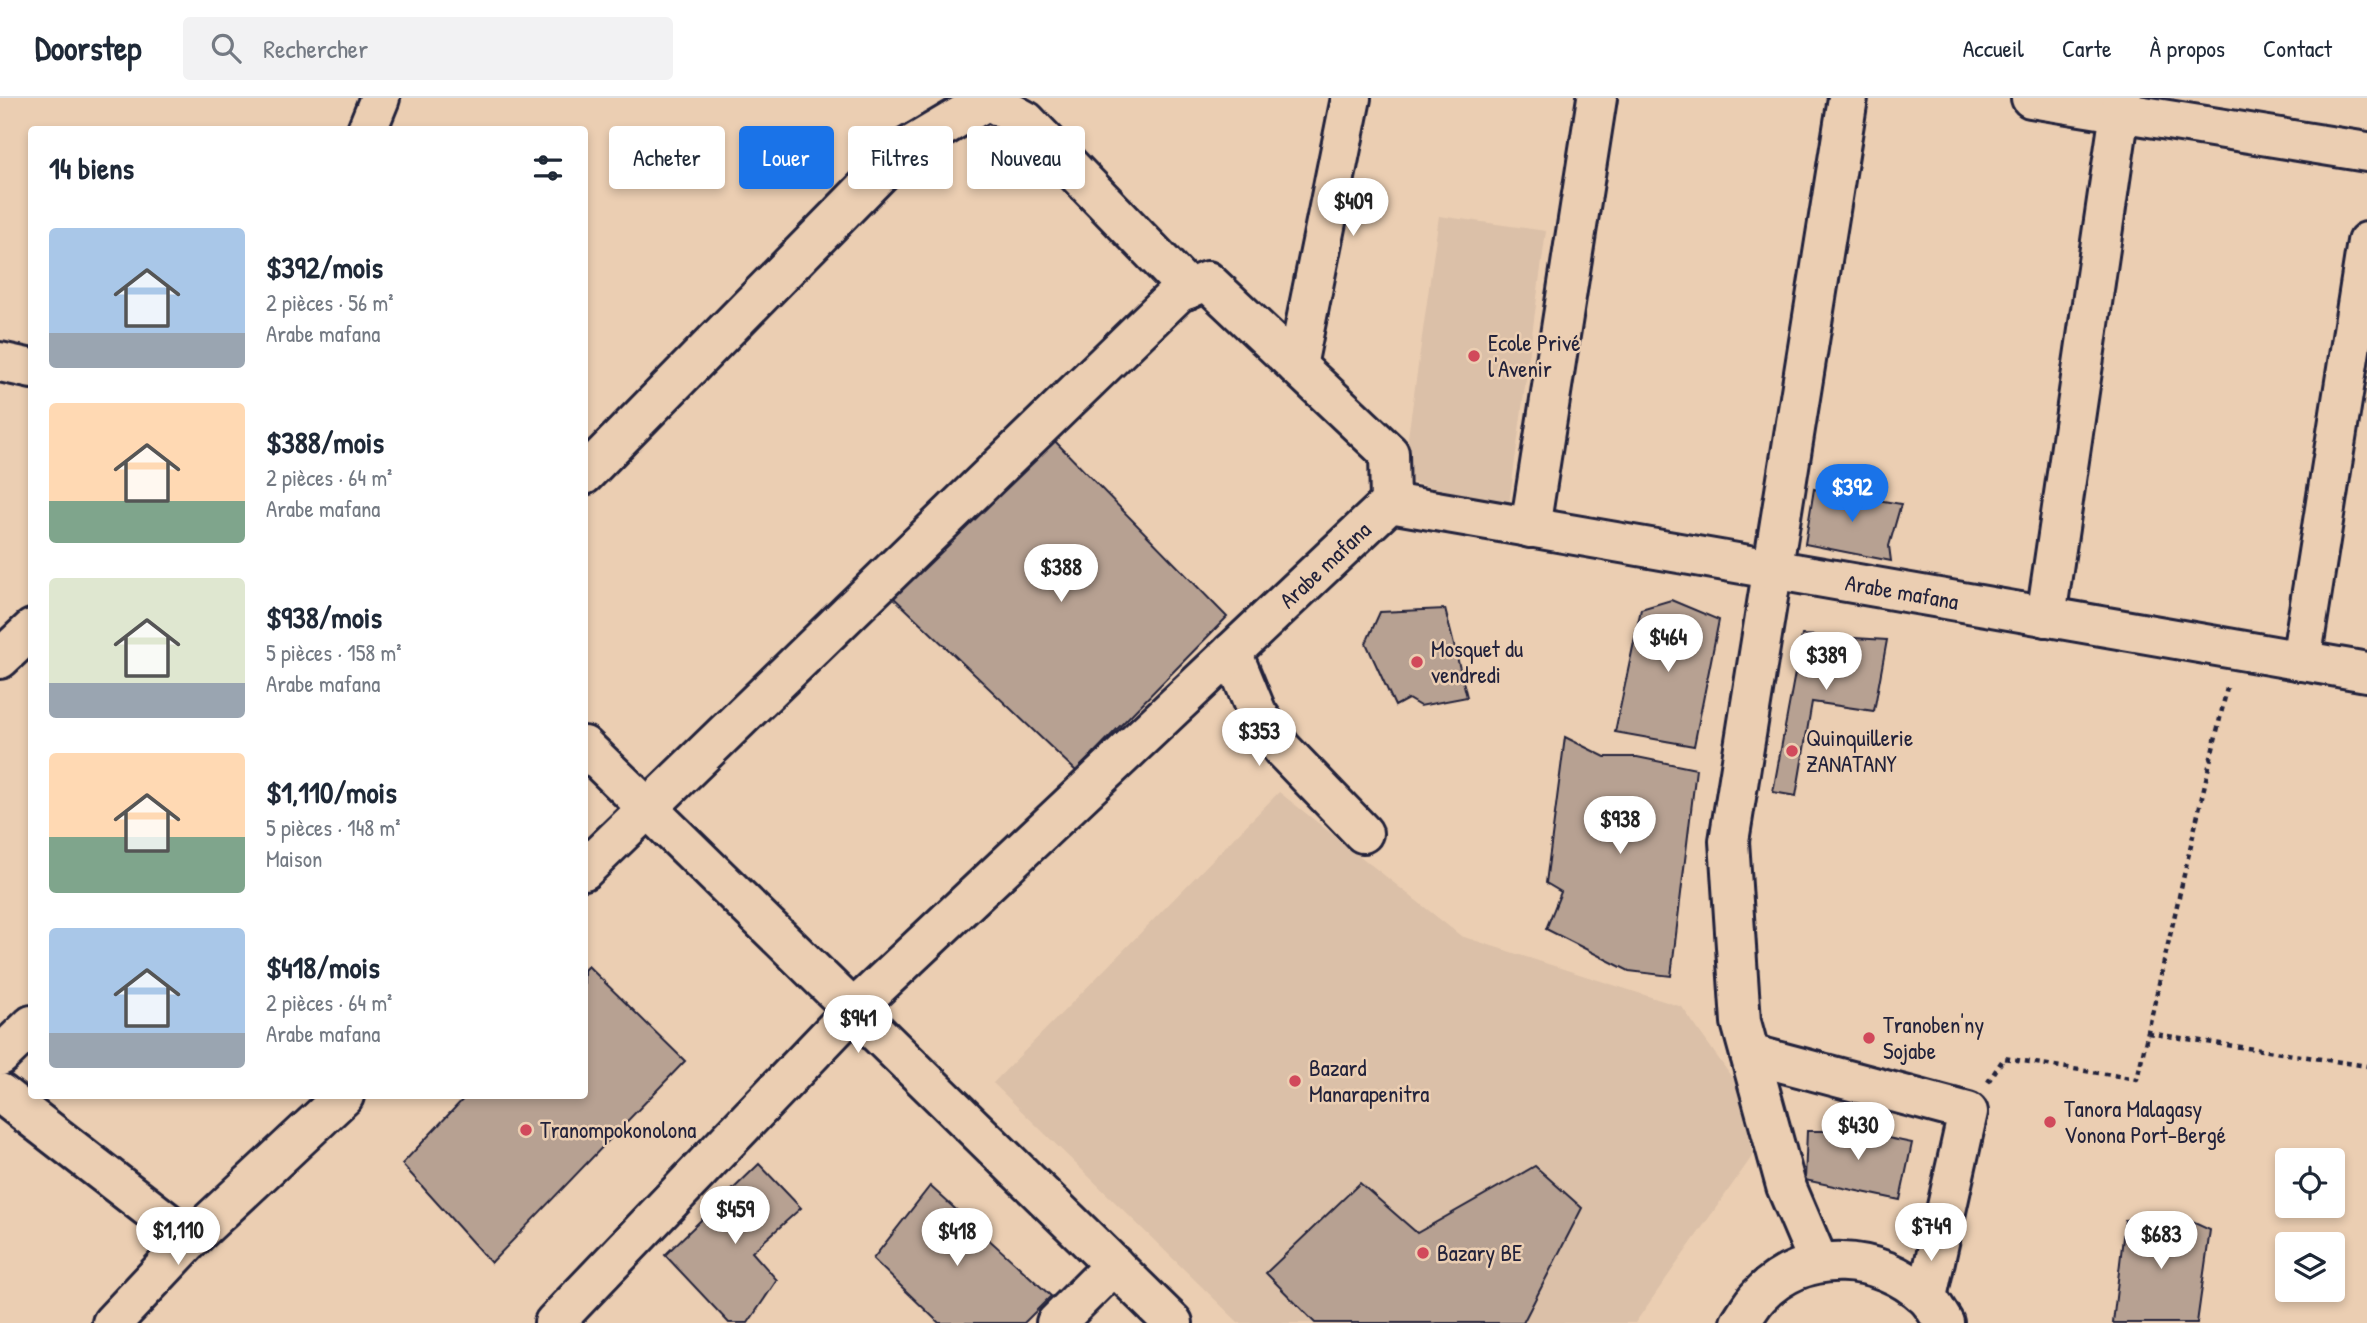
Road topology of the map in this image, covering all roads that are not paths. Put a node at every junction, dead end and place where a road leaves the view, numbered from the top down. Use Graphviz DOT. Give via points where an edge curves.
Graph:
graph roads {
  1 [pos="380,98"];
  2 [pos="1351,98"];
  3 [pos="1597,98"];
  4 [pos="1848,98"];
  5 [pos="2031,98"];
  6 [pos="2121,105"];
  7 [pos="369,126"];
  8 [pos="2367,152"];
  9 [pos="2367,242"];
  10 [pos="1188,289"];
  11 [pos="0,362"];
  12 [pos="1297,366"];
  13 [pos="28,368"];
  14 [pos="588,471"];
  15 [pos="1390,503"];
  16 [pos="1530,528"];
  17 [pos="1772,570"];
  18 [pos="2046,617"];
  19 [pos="28,633"];
  20 [pos="1232,652"];
  21 [pos="0,659"];
  22 [pos="2301,661"];
  23 [pos="2367,672"];
  24 [pos="588,750"];
  25 [pos="649,809"];
  26 [pos="1363,834"];
  27 [pos="588,866"];
  28 [pos="854,1009"];
  29 [pos="28,1029"];
  30 [pos="1750,1054"];
  31 [pos="0,1056"];
  32 [pos="0,1093"];
  33 [pos="341,1099"];
  34 [pos="190,1240"];
  35 [pos="1818,1261"];
  36 [pos="1114,1265"];
  37 [pos="1936,1310"];
  38 [pos="112,1323"];
  39 [pos="554,1323"];
  40 [pos="1056,1323"];
  41 [pos="1173,1323"];
  42 [pos="1740,1323"];
  1 -- 7 [label="street"];
  2 -- 12 [label="street"];
  3 -- 16 [label="street"];
  4 -- 17 [label="street"];
  5 -- 6 [label="street"];
  6 -- 8 [label="street"];
  6 -- 18 [label="street"];
  9 -- 22 [label="street"];
  10 -- 12 [label="street" via="1207,281"];
  10 -- 14 [label="street" via="1026,121 988,100 902,151"];
  10 -- 25 [label="street" via="1178,293"];
  11 -- 13 [label="street"];
  12 -- 15 [label="street" via="1389,453"];
  15 -- 16 [label="street, Arabe mafana"];
  15 -- 20 [label="street, Arabe mafana"];
  16 -- 17 [label="street, Arabe mafana"];
  17 -- 18 [label="street, Arabe mafana"];
  17 -- 30 [label="street" via="1730,841 1741,1022"];
  18 -- 22 [label="street, Arabe mafana"];
  19 -- 21 [label="street"];
  20 -- 26 [label="street" via="1257,713 1282,750"];
  20 -- 28 [label="street, Arabe mafana"];
  22 -- 23 [label="street, Arabe mafana"];
  24 -- 25 [label="street"];
  25 -- 27 [label="street"];
  25 -- 28 [label="street"];
  28 -- 36 [label="street"];
  28 -- 39 [label="street, Arabe mafana"];
  29 -- 31 [label="street"];
  30 -- 35 [label="street" via="1786,1186"];
  30 -- 37 [label="street" via="1968,1112"];
  32 -- 34 [label="street"];
  33 -- 34 [label="street"];
  34 -- 38 [label="street"];
  35 -- 37 [label="street" via="1870,1264 1895,1273"];
  35 -- 42 [label="street" via="1791,1272 1759,1296"];
  36 -- 40 [label="street"];
  36 -- 41 [label="street"];
}
